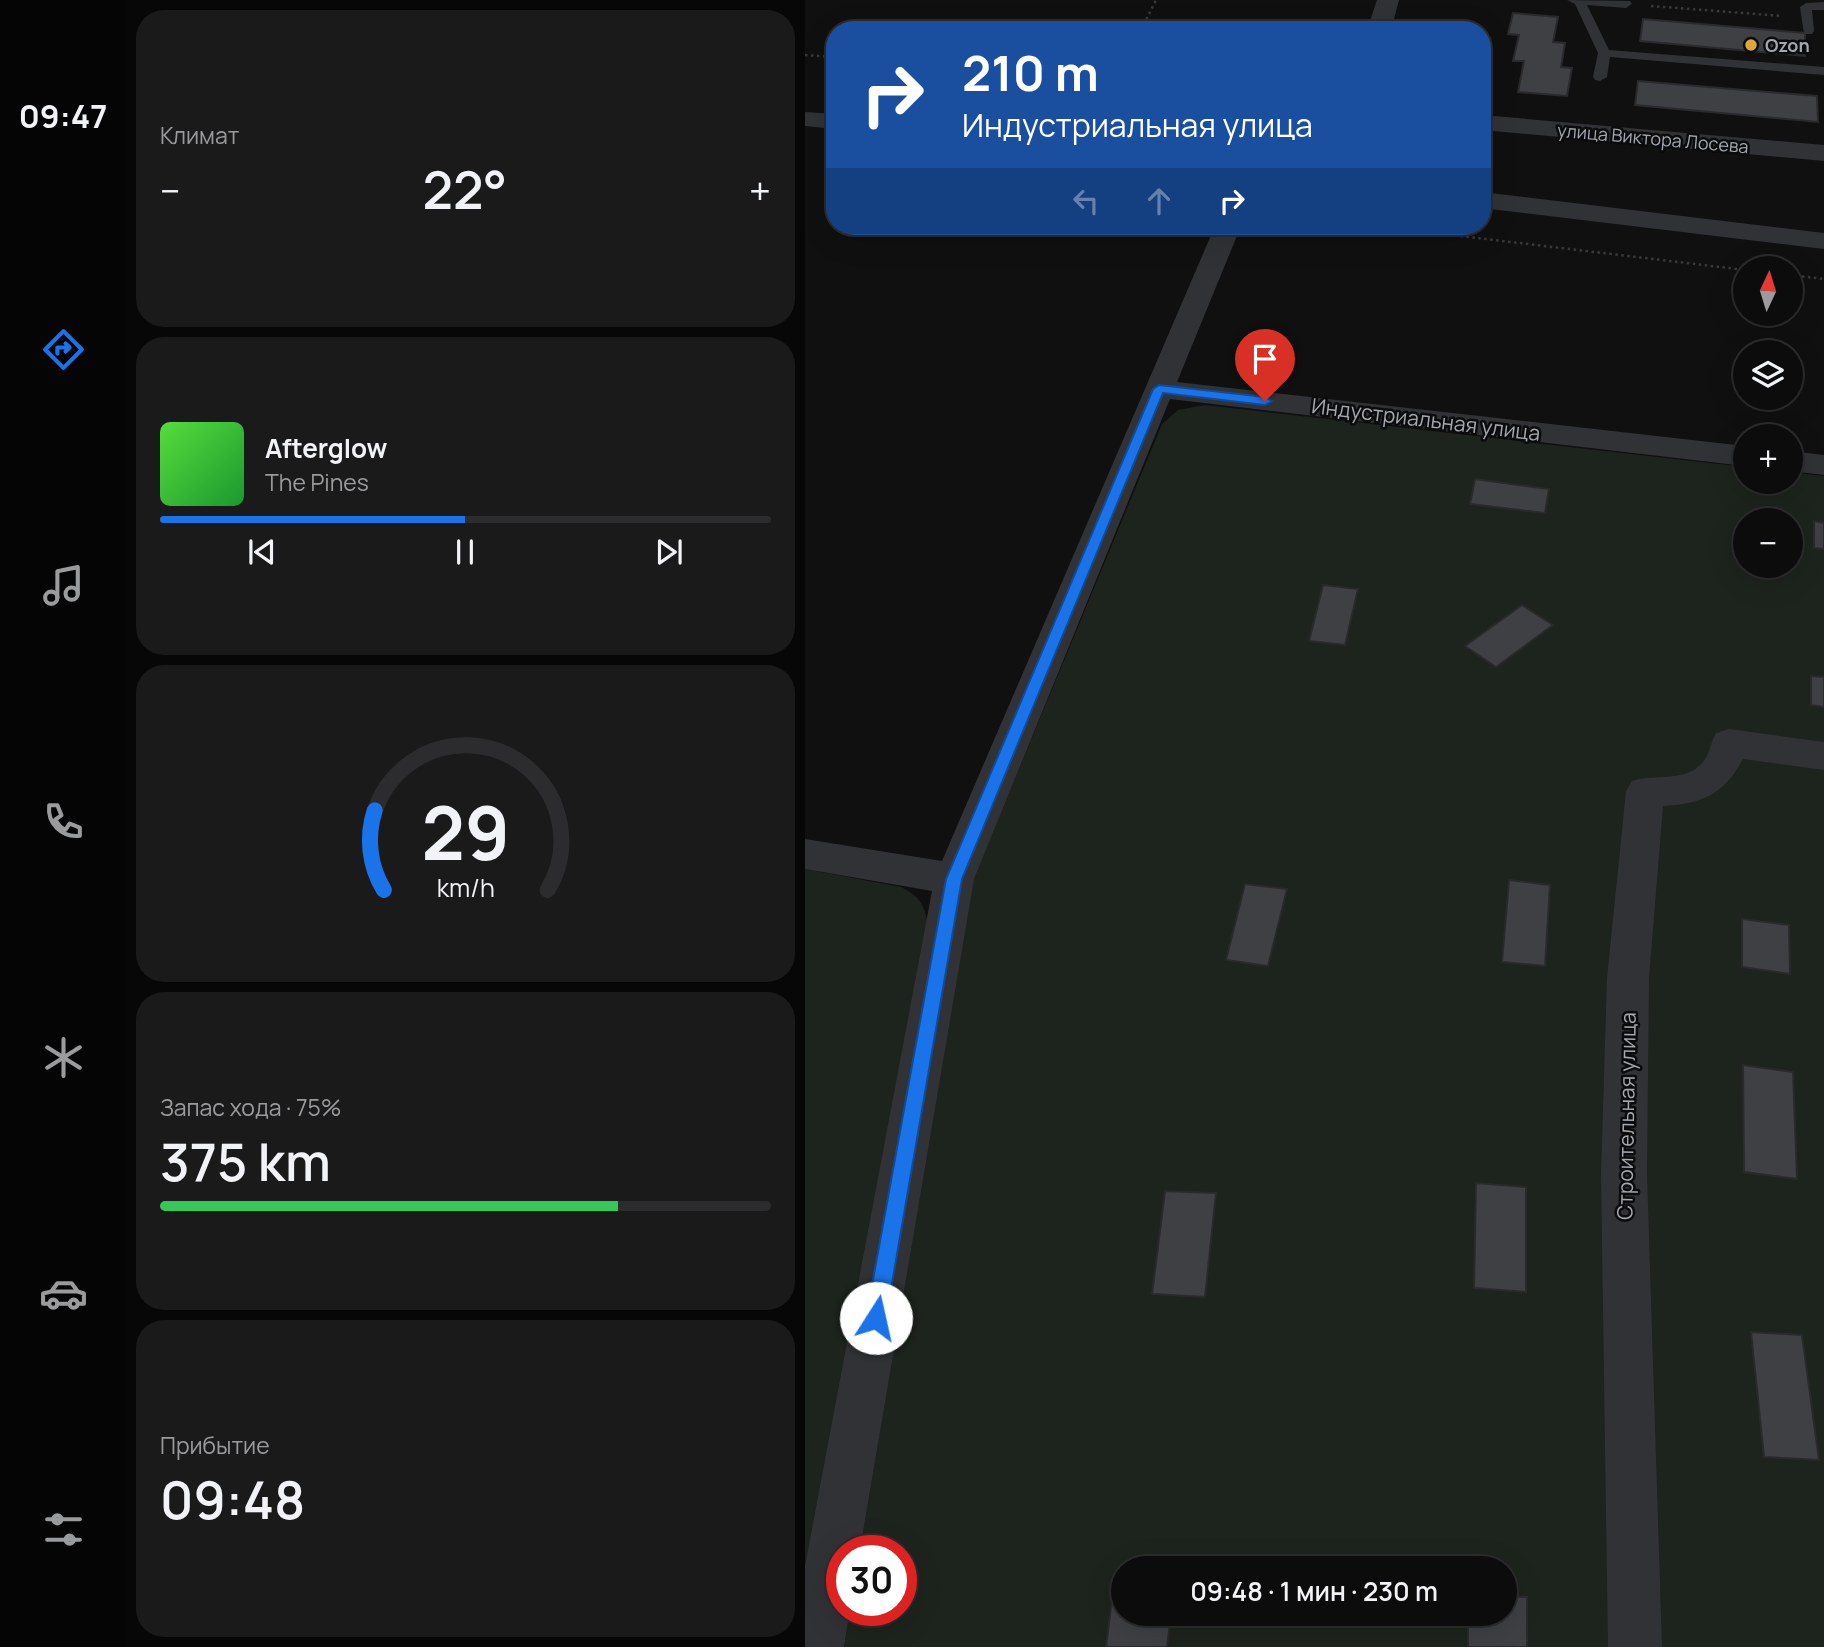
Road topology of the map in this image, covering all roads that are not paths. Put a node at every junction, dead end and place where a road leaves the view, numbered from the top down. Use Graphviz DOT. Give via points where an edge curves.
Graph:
graph roads {
  1 [pos="1388,0"];
  2 [pos="1573,0"];
  3 [pos="1579,1"];
  4 [pos="1626,4"];
  5 [pos="1824,6"];
  6 [pos="1382,21"];
  7 [pos="1807,25"];
  8 [pos="1604,53"];
  9 [pos="1824,71"];
  10 [pos="1600,77"];
  11 [pos="805,119"];
  12 [pos="826,121"];
  13 [pos="1491,123"];
  14 [pos="1824,153"];
  15 [pos="1491,201"];
  16 [pos="1224,235"];
  17 [pos="1824,241"];
  18 [pos="1159,389"];
  19 [pos="1733,455"];
  20 [pos="1803,463"];
  21 [pos="1824,465"];
  22 [pos="1824,756"];
  23 [pos="805,854"];
  24 [pos="954,879"];
  25 [pos="817,1647"];
  26 [pos="1635,1647"];
  1 -- 6 [label="street"];
  2 -- 3 [label="lane"];
  3 -- 4 [label="lane"];
  3 -- 8 [label="lane"];
  5 -- 7 [label="lane" via="1809,5"];
  8 -- 9 [label="lane"];
  8 -- 10 [label="lane"];
  11 -- 12 [label="street"];
  13 -- 14 [label="street, улица Виктора Лосева"];
  15 -- 17 [label="street"];
  16 -- 18 [label="street"];
  18 -- 19 [label="street, Индустриальная улица"];
  18 -- 24 [label="street"];
  20 -- 21 [label="street"];
  22 -- 26 [label="street, Строительная улица" via="1729,743 1727,758 1705,782 1677,791 1645,791 1628,978 1624,1174"];
  23 -- 24 [label="street"];
  24 -- 25 [label="street"];
}
